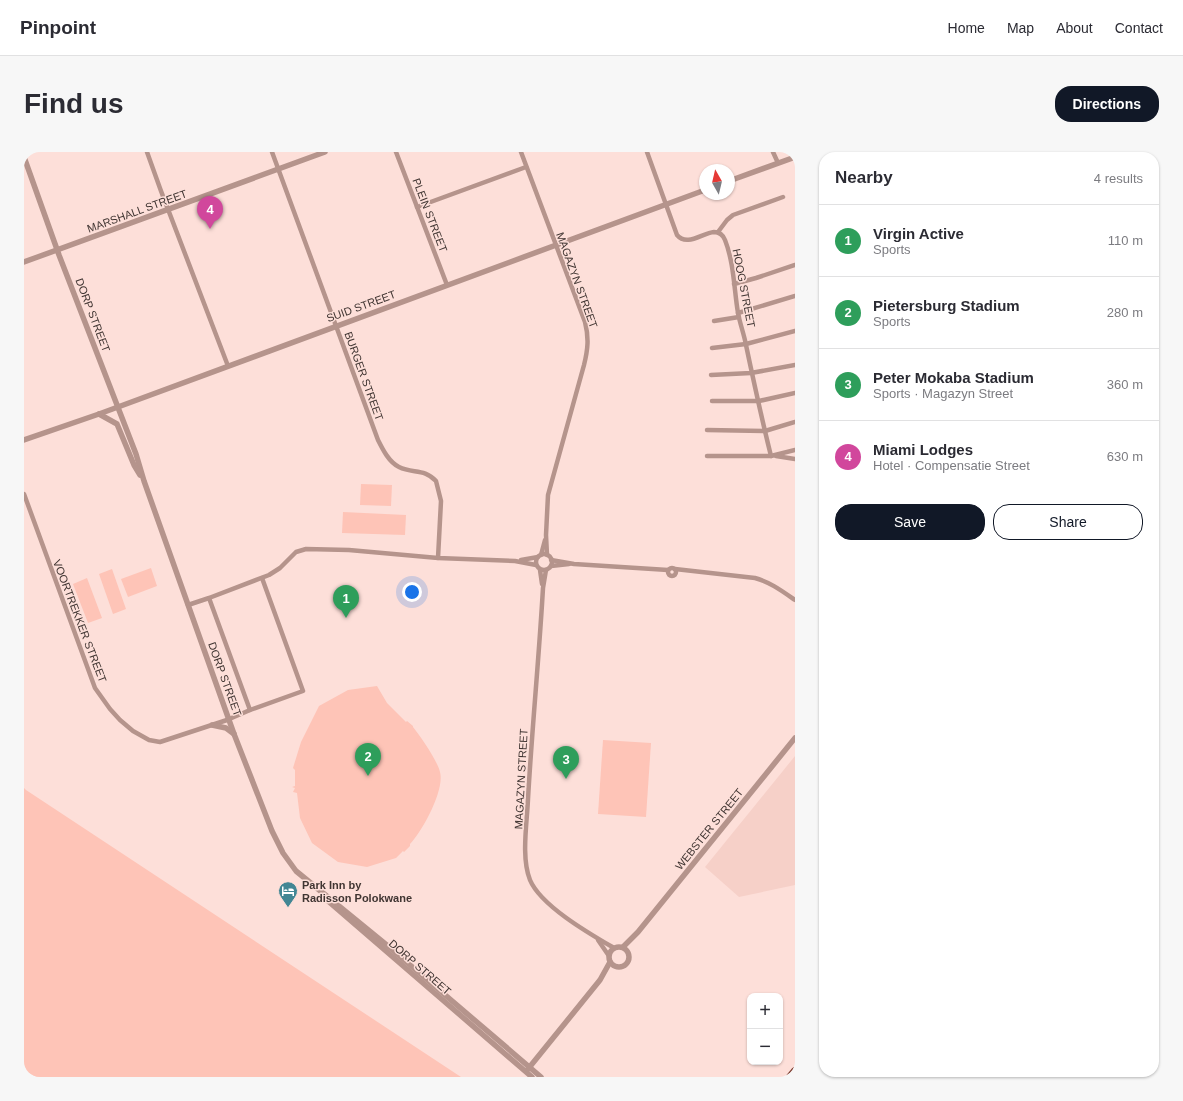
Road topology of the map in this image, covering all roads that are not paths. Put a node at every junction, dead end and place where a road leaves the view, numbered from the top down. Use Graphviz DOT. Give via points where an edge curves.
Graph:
graph roads {
  1 [pos="148,152"];
  2 [pos="272,152"];
  3 [pos="323,152"];
  4 [pos="396,152"];
  5 [pos="521,152"];
  6 [pos="647,152"];
  7 [pos="773,152"];
  8 [pos="24,157"];
  9 [pos="795,157"];
  10 [pos="778,163"];
  11 [pos="526,168"];
  12 [pos="278,169"];
  13 [pos="735,179"];
  14 [pos="699,192"];
  15 [pos="782,197"];
  16 [pos="666,205"];
  17 [pos="417,207"];
  18 [pos="168,210"];
  19 [pos="718,232"];
  20 [pos="556,246"];
  21 [pos="57,251"];
  22 [pos="24,262"];
  23 [pos="795,265"];
  24 [pos="734,284"];
  25 [pos="448,285"];
  26 [pos="795,296"];
  27 [pos="738,315"];
  28 [pos="714,321"];
  29 [pos="336,326"];
  30 [pos="795,331"];
  31 [pos="746,344"];
  32 [pos="712,348"];
  33 [pos="795,365"];
  34 [pos="228,366"];
  35 [pos="751,373"];
  36 [pos="711,375"];
  37 [pos="795,393"];
  38 [pos="712,401"];
  39 [pos="759,401"];
  40 [pos="118,407"];
  41 [pos="99,414"];
  42 [pos="795,422"];
  43 [pos="708,430"];
  44 [pos="765,431"];
  45 [pos="24,440"];
  46 [pos="795,450"];
  47 [pos="707,456"];
  48 [pos="773,456"];
  49 [pos="795,459"];
  50 [pos="144,481"];
  51 [pos="24,494"];
  52 [pos="546,534"];
  53 [pos="547,555"];
  54 [pos="539,556"];
  55 [pos="438,558"];
  56 [pos="552,560"];
  57 [pos="515,561"];
  58 [pos="574,564"];
  59 [pos="536,565"];
  60 [pos="551,566"];
  61 [pos="540,570"];
  62 [pos="546,570"];
  63 [pos="262,578"];
  64 [pos="542,588"];
  65 [pos="209,598"];
  66 [pos="795,600"];
  67 [pos="188,605"];
  68 [pos="250,710"];
  69 [pos="229,719"];
  70 [pos="212,725"];
  71 [pos="234,734"];
  72 [pos="795,738"];
  73 [pos="597,939"];
  74 [pos="614,948"];
  75 [pos="625,949"];
  76 [pos="610,959"];
  77 [pos="615,966"];
  78 [pos="600,980"];
  79 [pos="453,1006"];
  80 [pos="530,1066"];
  81 [pos="795,1071"];
  82 [pos="525,1072"];
  83 [pos="532,1077"];
  84 [pos="541,1077"];
  85 [pos="790,1077"];
  1 -- 18 [label="street"];
  2 -- 12 [label="street, BURGER STREET"];
  3 -- 12 [label="street, MARSHALL STREET"];
  4 -- 17 [label="street, PLEIN STREET"];
  5 -- 11 [label="street, MAGAZYN STREET"];
  6 -- 16 [label="street"];
  7 -- 10 [label="street"];
  8 -- 21 [label="street, DORP STREET"];
  9 -- 10 [label="street"];
  10 -- 13 [label="street"];
  11 -- 17 [label="street"];
  11 -- 20 [label="street, MAGAZYN STREET"];
  12 -- 18 [label="street, MARSHALL STREET"];
  12 -- 29 [label="street, BURGER STREET"];
  14 -- 16 [label="street, SUID STREET"];
  15 -- 19 [label="street" via="733,215"];
  16 -- 19 [label="street" via="677,235 682,240"];
  16 -- 20 [label="street, SUID STREET"];
  17 -- 25 [label="street, PLEIN STREET"];
  18 -- 21 [label="street, MARSHALL STREET"];
  18 -- 34 [label="street"];
  19 -- 24 [label="street, HOOG STREET" via="726,243"];
  20 -- 25 [label="street, SUID STREET"];
  20 -- 52 [label="street, MAGAZYN STREET" via="585,322 588,344 550,482"];
  21 -- 22 [label="street, MARSHALL STREET"];
  21 -- 40 [label="street, DORP STREET"];
  23 -- 24 [label="street"];
  24 -- 27 [label="street, HOOG STREET"];
  25 -- 29 [label="street, SUID STREET"];
  26 -- 27 [label="street"];
  27 -- 28 [label="street"];
  27 -- 31 [label="street, HOOG STREET"];
  29 -- 34 [label="street, SUID STREET"];
  29 -- 55 [label="street, BURGER STREET" via="383,450 400,468 426,473 436,481 441,501"];
  30 -- 31 [label="street"];
  31 -- 32 [label="street"];
  31 -- 35 [label="street, HOOG STREET"];
  33 -- 35 [label="street"];
  34 -- 40 [label="street, SUID STREET"];
  35 -- 36 [label="street"];
  35 -- 39 [label="street, HOOG STREET"];
  37 -- 39 [label="street"];
  38 -- 39 [label="street"];
  39 -- 44 [label="street, HOOG STREET"];
  40 -- 41 [label="street, SUID STREET"];
  40 -- 50 [label="street, DORP STREET"];
  41 -- 45 [label="street, SUID STREET"];
  41 -- 50 [label="street, DORP STREET" via="117,424 134,465"];
  42 -- 44 [label="street"];
  43 -- 44 [label="street"];
  44 -- 48 [label="street, HOOG STREET"];
  46 -- 48 [label="street"];
  47 -- 48 [label="street"];
  48 -- 49 [label="street"];
  50 -- 67 [label="street, DORP STREET"];
  51 -- 70 [label="street, VOORTREKKER STREET" via="90,675 110,710 140,736 155,742"];
  52 -- 53 [label="street, MAGAZYN STREET"];
  52 -- 54 [label="street, MAGAZYN STREET"];
  53 -- 54 [label="street"];
  53 -- 56 [label="street"];
  54 -- 57 [label="street"];
  54 -- 59 [label="street"];
  55 -- 57 [label="street"];
  55 -- 63 [label="street" via="306,549 296,552 274,572"];
  56 -- 58 [label="street"];
  56 -- 60 [label="street"];
  57 -- 59 [label="street"];
  58 -- 60 [label="street"];
  58 -- 66 [label="street" via="668,571 672,568 675,572 713,572 755,578 779,588"];
  59 -- 61 [label="street"];
  60 -- 62 [label="street"];
  61 -- 62 [label="street"];
  61 -- 64 [label="street, MAGAZYN STREET"];
  62 -- 64 [label="street, MAGAZYN STREET"];
  63 -- 65 [label="street"];
  63 -- 68 [label="street, VOORTREKKER STREET" via="303,691"];
  64 -- 73 [label="street, MAGAZYN STREET" via="531,746 527,865 530,881 546,902"];
  65 -- 67 [label="street"];
  65 -- 68 [label="street"];
  67 -- 69 [label="street, DORP STREET"];
  68 -- 69 [label="street, VOORTREKKER STREET"];
  69 -- 70 [label="street, VOORTREKKER STREET"];
  69 -- 71 [label="street, DORP STREET"];
  70 -- 71 [label="street" via="226,728"];
  71 -- 79 [label="street, DORP STREET" via="276,840 296,871 384,942"];
  72 -- 75 [label="street, WEBSTER STREET"];
  73 -- 74 [label="street, MAGAZYN STREET"];
  73 -- 76 [label="street, MAGAZYN STREET"];
  74 -- 75 [label="street"];
  74 -- 76 [label="street" via="610,953"];
  75 -- 77 [label="street" via="630,957 627,963 622,967"];
  76 -- 77 [label="street"];
  76 -- 78 [label="street"];
  77 -- 78 [label="street"];
  78 -- 80 [label="street"];
  79 -- 80 [label="street, DORP STREET"];
  79 -- 82 [label="street, DORP STREET"];
  80 -- 82 [label="street"];
  80 -- 84 [label="street, DORP STREET"];
  81 -- 85 [label="highway"];
  82 -- 83 [label="street, DORP STREET"];
}
